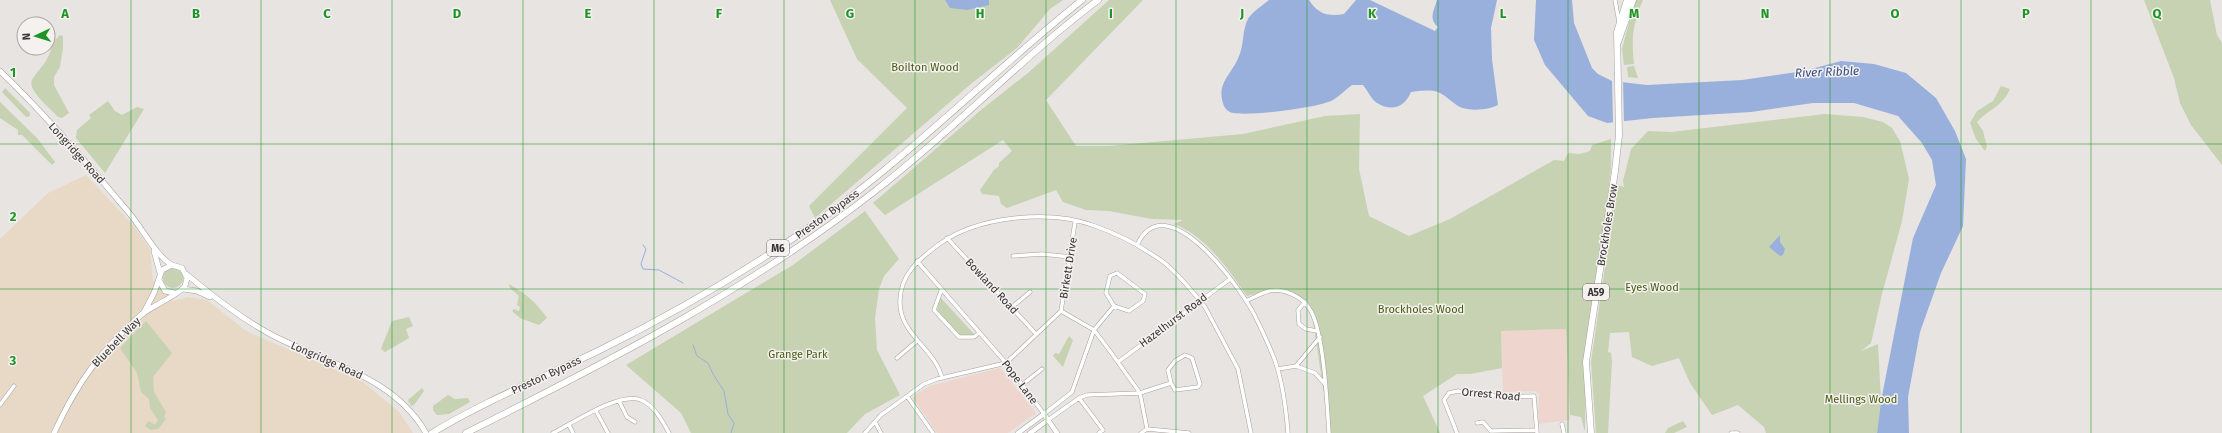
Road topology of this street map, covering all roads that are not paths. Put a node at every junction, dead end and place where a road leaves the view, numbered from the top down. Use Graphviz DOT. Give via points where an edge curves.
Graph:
graph roads {
  1 [pos="1082,0"];
  2 [pos="1098,0"];
  3 [pos="1615,0"];
  4 [pos="1627,0"];
  5 [pos="1633,0"];
  6 [pos="1619,23"];
  7 [pos="1617,42"];
  8 [pos="0,71"];
  9 [pos="1075,222"];
  10 [pos="947,238"];
  11 [pos="150,239"];
  12 [pos="1137,245"];
  13 [pos="1013,256"];
  14 [pos="1071,257"];
  15 [pos="917,261"];
  16 [pos="172,265"];
  17 [pos="186,274"];
  18 [pos="160,276"];
  19 [pos="1230,279"];
  20 [pos="183,289"];
  21 [pos="941,291"];
  22 [pos="1030,292"];
  23 [pos="174,293"];
  24 [pos="217,300"];
  25 [pos="1199,300"];
  26 [pos="1246,301"];
  27 [pos="1305,302"];
  28 [pos="1114,306"];
  29 [pos="1012,308"];
  30 [pos="1062,311"];
  31 [pos="143,314"];
  32 [pos="1094,330"];
  33 [pos="1317,332"];
  34 [pos="980,333"];
  35 [pos="1036,334"];
  36 [pos="1320,337"];
  37 [pos="917,341"];
  38 [pos="897,358"];
  39 [pos="1118,362"];
  40 [pos="1006,363"];
  41 [pos="1296,366"];
  42 [pos="1042,369"];
  43 [pos="1278,369"];
  44 [pos="942,378"];
  45 [pos="1171,382"];
  46 [pos="1023,384"];
  47 [pos="1325,384"];
  48 [pos="14,386"];
  49 [pos="1140,393"];
  50 [pos="907,396"];
  51 [pos="1079,398"];
  52 [pos="619,401"];
  53 [pos="0,405"];
  54 [pos="596,411"];
  55 [pos="1044,414"];
  56 [pos="1485,417"];
  57 [pos="1048,420"];
  58 [pos="634,422"];
  59 [pos="875,422"];
  60 [pos="1477,422"];
  61 [pos="1483,422"];
  62 [pos="1562,424"];
  63 [pos="569,425"];
  64 [pos="1147,429"];
  65 [pos="1537,431"];
  66 [pos="1737,432"];
  67 [pos="54,433"];
  68 [pos="426,433"];
  69 [pos="432,433"];
  70 [pos="466,433"];
  71 [pos="553,433"];
  72 [pos="573,433"];
  73 [pos="608,433"];
  74 [pos="669,433"];
  75 [pos="865,433"];
  76 [pos="881,433"];
  77 [pos="934,433"];
  78 [pos="1018,433"];
  79 [pos="1030,433"];
  80 [pos="1057,433"];
  81 [pos="1099,433"];
  82 [pos="1141,433"];
  83 [pos="1189,433"];
  84 [pos="1251,433"];
  85 [pos="1288,433"];
  86 [pos="1329,433"];
  87 [pos="1458,433"];
  88 [pos="1564,433"];
  89 [pos="1591,433"];
  90 [pos="1731,433"];
  1 -- 69 [label="highway, Preston Bypass / M6" via="904,155 788,242 652,324 512,390"];
  2 -- 70 [label="highway, Preston Bypass / M6" via="1062,28 926,150 797,250 683,320"];
  3 -- 6 [label="street"];
  4 -- 6 [label="highway, A59"];
  5 -- 7 [label="highway, A59"];
  6 -- 7 [label="highway, A59"];
  7 -- 89 [label="highway, Brockholes Brow / A59" via="1619,135 1586,362"];
  8 -- 11 [label="main road, Longridge Road" via="61,134"];
  9 -- 10 [label="street" via="1037,217 1001,220 982,224"];
  9 -- 12 [label="street" via="1094,226"];
  9 -- 14 [label="street, Birkett Drive"];
  10 -- 15 [label="street"];
  10 -- 29 [label="street, Bowland Road"];
  11 -- 16 [label="main road, Longridge Road" via="163,260"];
  11 -- 18 [label="main road, Longridge Road"];
  12 -- 19 [label="street" via="1140,239 1157,227 1173,226 1194,239"];
  12 -- 25 [label="street" via="1162,262"];
  13 -- 14 [label="street" via="1042,254"];
  14 -- 30 [label="street, Birkett Drive"];
  15 -- 21 [label="street, Pope Lane"];
  15 -- 37 [label="street" via="905,277 900,302 903,320"];
  16 -- 17 [label="main road" via="182,268"];
  16 -- 18 [label="main road" via="165,268"];
  17 -- 20 [label="main road" via="187,282"];
  17 -- 24 [label="main road, Longridge Road"];
  18 -- 23 [label="main road" via="161,287 169,293"];
  18 -- 31 [label="main road"];
  19 -- 25 [label="street, Hazelhurst Road"];
  19 -- 26 [label="street"];
  20 -- 23 [label="main road"];
  20 -- 24 [label="main road, Longridge Road" via="197,291"];
  21 -- 34 [label="street, Pope Lane"];
  21 -- 34 [label="street" via="934,310 954,332 961,338 974,337"];
  22 -- 29 [label="street"];
  23 -- 31 [label="main road"];
  24 -- 68 [label="main road, Longridge Road" via="271,335 375,382 398,400"];
  25 -- 39 [label="street, Hazelhurst Road"];
  25 -- 84 [label="street" via="1238,369"];
  26 -- 27 [label="street" via="1269,291 1278,291"];
  26 -- 43 [label="street"];
  27 -- 33 [label="street" via="1313,315"];
  27 -- 33 [label="street" via="1298,310 1299,324"];
  28 -- 28 [label="street" via="1129,311 1143,301 1145,294 1117,273 1110,276 1106,293"];
  28 -- 32 [label="street"];
  29 -- 35 [label="street, Bowland Road"];
  30 -- 32 [label="street"];
  30 -- 35 [label="street, Birkett Drive"];
  31 -- 67 [label="main road, Bluebell Way" via="90,367"];
  32 -- 39 [label="street"];
  32 -- 55 [label="street" via="1072,392"];
  33 -- 36 [label="street"];
  34 -- 40 [label="street, Pope Lane"];
  35 -- 40 [label="street, Birkett Drive"];
  36 -- 41 [label="street"];
  36 -- 47 [label="street"];
  37 -- 38 [label="street"];
  37 -- 44 [label="street" via="936,362"];
  39 -- 49 [label="street"];
  40 -- 44 [label="street"];
  40 -- 46 [label="street, Pope Lane"];
  41 -- 43 [label="street"];
  41 -- 47 [label="street" via="1315,373"];
  42 -- 46 [label="street"];
  43 -- 85 [label="street"];
  44 -- 50 [label="street" via="924,384"];
  45 -- 45 [label="street" via="1168,370 1170,366 1185,355 1192,358 1200,384 1198,387 1179,391 1175,390"];
  45 -- 49 [label="street"];
  46 -- 55 [label="street, Pope Lane"];
  47 -- 86 [label="street"];
  48 -- 53 [label="street"];
  49 -- 51 [label="street" via="1087,395"];
  49 -- 64 [label="street"];
  50 -- 59 [label="street"];
  50 -- 77 [label="street"];
  51 -- 57 [label="street"];
  51 -- 81 [label="street" via="1103,430"];
  52 -- 54 [label="street"];
  52 -- 58 [label="street" via="627,418"];
  52 -- 74 [label="street" via="631,398 642,400 658,415"];
  54 -- 63 [label="street"];
  54 -- 73 [label="street"];
  55 -- 57 [label="street, Pope Lane"];
  55 -- 78 [label="street"];
  56 -- 61 [label="street"];
  57 -- 79 [label="street"];
  57 -- 80 [label="street, Pope Lane"];
  59 -- 75 [label="street"];
  59 -- 76 [label="street"];
  60 -- 61 [label="street"];
  61 -- 65 [label="street" via="1491,432"];
  62 -- 88 [label="street"];
  63 -- 71 [label="street"];
  63 -- 72 [label="street"];
  64 -- 82 [label="street"];
  64 -- 83 [label="street"];
  65 -- 87 [label="street, Orrest Road" via="1534,396 1505,397 1458,391 1449,392 1445,406"];
  66 -- 90 [label="street"];
}
